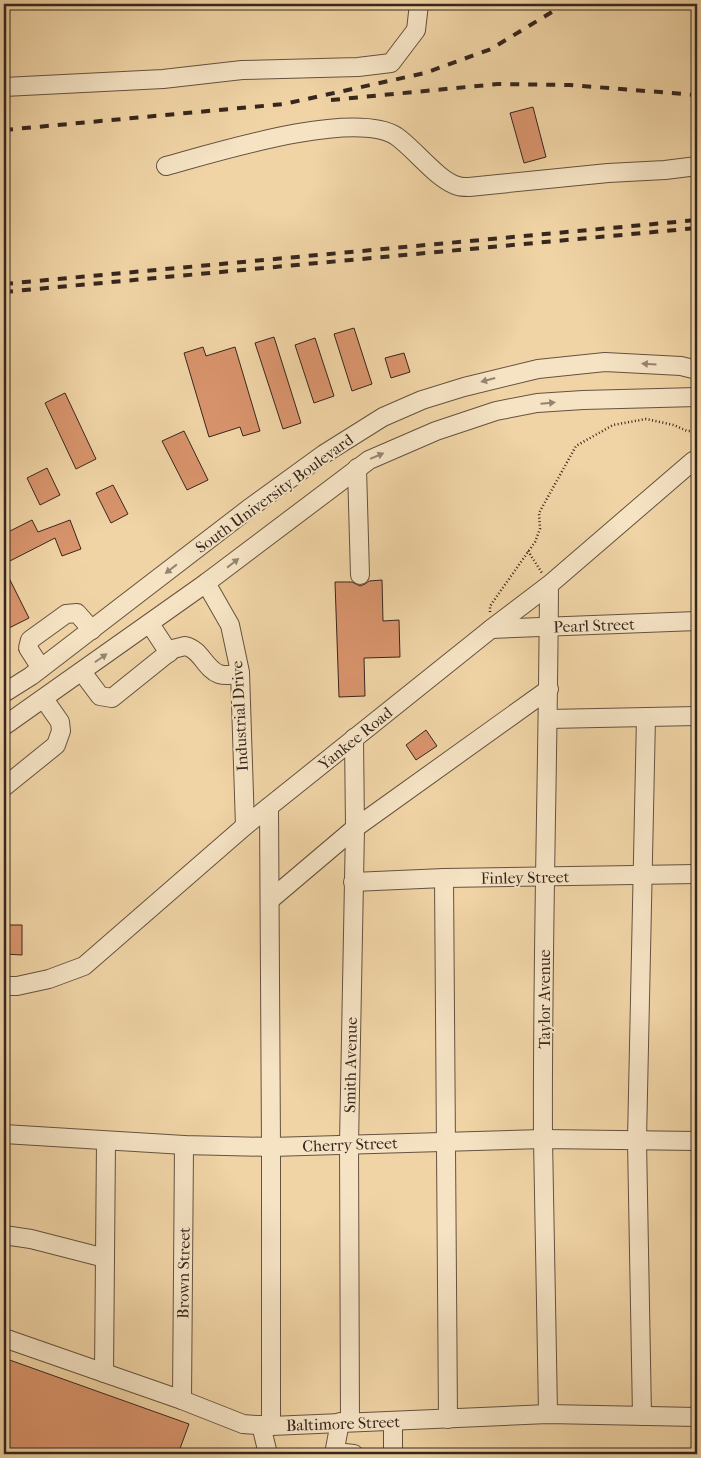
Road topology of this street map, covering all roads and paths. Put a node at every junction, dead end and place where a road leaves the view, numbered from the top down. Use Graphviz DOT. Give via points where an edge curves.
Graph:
graph roads {
  1 [pos="419,4"];
  2 [pos="4,87"];
  3 [pos="166,166"];
  4 [pos="697,166"];
  5 [pos="697,370"];
  6 [pos="697,397"];
  7 [pos="697,429"];
  8 [pos="693,460"];
  9 [pos="357,468"];
  10 [pos="528,551"];
  11 [pos="360,575"];
  12 [pos="206,583"];
  13 [pos="549,585"];
  14 [pos="697,621"];
  15 [pos="150,624"];
  16 [pos="549,626"];
  17 [pos="491,629"];
  18 [pos="92,630"];
  19 [pos="169,653"];
  20 [pos="41,668"];
  21 [pos="82,672"];
  22 [pos="240,674"];
  23 [pos="549,689"];
  24 [pos="4,693"];
  25 [pos="44,699"];
  26 [pos="697,716"];
  27 [pos="646,717"];
  28 [pos="548,719"];
  29 [pos="4,726"];
  30 [pos="354,738"];
  31 [pos="4,787"];
  32 [pos="269,806"];
  33 [pos="245,826"];
  34 [pos="355,828"];
  35 [pos="641,874"];
  36 [pos="697,874"];
  37 [pos="545,876"];
  38 [pos="444,878"];
  39 [pos="353,882"];
  40 [pos="270,900"];
  41 [pos="4,986"];
  42 [pos="4,1134"];
  43 [pos="543,1139"];
  44 [pos="637,1140"];
  45 [pos="106,1141"];
  46 [pos="447,1141"];
  47 [pos="697,1141"];
  48 [pos="349,1144"];
  49 [pos="184,1145"];
  50 [pos="271,1147"];
  51 [pos="4,1235"];
  52 [pos="105,1258"];
  53 [pos="4,1338"];
  54 [pos="104,1373"];
  55 [pos="182,1400"];
  56 [pos="548,1414"];
  57 [pos="642,1416"];
  58 [pos="697,1417"];
  59 [pos="448,1419"];
  60 [pos="393,1421"];
  61 [pos="345,1422"];
  62 [pos="266,1426"];
  63 [pos="335,1453"];
  64 [pos="268,1454"];
  65 [pos="354,1454"];
  66 [pos="393,1454"];
  1 -- 2 [label="street" via="416,30 391,63"];
  3 -- 4 [label="street" via="246,144 315,130 354,128 396,136 445,180 457,186"];
  5 -- 18 [label="street, South University Boulevard, one-way" via="681,366 605,362 570,365 496,378 422,400 383,417 324,454"];
  9 -- 6 [label="street, South University Boulevard, one-way" via="436,432 496,411 583,400"];
  7 -- 10 [label="path" via="687,431 646,419 613,425 576,446 539,513 540,530"];
  8 -- 13 [label="street, Yankee Road"];
  9 -- 11 [label="street"];
  12 -- 9 [label="street, South University Boulevard, one-way"];
  10 -- 13 [label="path"];
  10 -- 17 [label="path" via="490,606"];
  12 -- 15 [label="street, South University Boulevard"];
  12 -- 22 [label="street, Industrial Drive" via="230,625"];
  13 -- 16 [label="street, Taylor Avenue"];
  13 -- 17 [label="street, Yankee Road"];
  14 -- 16 [label="street, Pearl Street"];
  15 -- 19 [label="street"];
  21 -- 15 [label="street, South University Boulevard, one-way"];
  16 -- 17 [label="street, Pearl Street"];
  16 -- 23 [label="street, Taylor Avenue"];
  17 -- 30 [label="street, Yankee Road"];
  18 -- 20 [label="street, South University Boulevard"];
  18 -- 20 [label="street" via="77,613 66,614 30,640 28,648"];
  19 -- 21 [label="street" via="112,698 100,696"];
  19 -- 22 [label="street" via="177,647 188,646 214,672"];
  20 -- 24 [label="street, South University Boulevard"];
  21 -- 25 [label="street, South University Boulevard"];
  22 -- 33 [label="street, Industrial Drive"];
  23 -- 28 [label="street, Taylor Avenue"];
  23 -- 34 [label="street"];
  25 -- 29 [label="street, South University Boulevard"];
  25 -- 31 [label="street" via="60,722 61,731 56,745"];
  26 -- 27 [label="street"];
  27 -- 28 [label="street"];
  27 -- 35 [label="street"];
  28 -- 37 [label="street, Taylor Avenue"];
  30 -- 32 [label="street, Yankee Road"];
  30 -- 34 [label="street, Smith Avenue"];
  32 -- 33 [label="street, Yankee Road"];
  32 -- 40 [label="street"];
  33 -- 41 [label="street, Yankee Road" via="84,966 49,979"];
  34 -- 39 [label="street, Smith Avenue"];
  34 -- 40 [label="street"];
  35 -- 36 [label="street, Finley Street"];
  35 -- 37 [label="street, Finley Street"];
  35 -- 44 [label="street"];
  37 -- 38 [label="street, Finley Street"];
  37 -- 43 [label="street, Taylor Avenue"];
  38 -- 39 [label="street, Finley Street"];
  38 -- 46 [label="street"];
  39 -- 48 [label="street, Smith Avenue"];
  40 -- 50 [label="street"];
  42 -- 45 [label="street, Cherry Street"];
  43 -- 44 [label="street, Cherry Street"];
  43 -- 46 [label="street, Cherry Street"];
  43 -- 56 [label="street, Taylor Avenue"];
  44 -- 47 [label="street, Cherry Street"];
  44 -- 57 [label="street"];
  45 -- 49 [label="street, Cherry Street"];
  45 -- 52 [label="street"];
  46 -- 48 [label="street, Cherry Street"];
  46 -- 59 [label="street"];
  48 -- 50 [label="street, Cherry Street"];
  48 -- 61 [label="street, Smith Avenue"];
  49 -- 50 [label="street, Cherry Street"];
  49 -- 55 [label="street, Brown Street"];
  50 -- 62 [label="street"];
  51 -- 52 [label="street"];
  52 -- 54 [label="street"];
  53 -- 54 [label="street, Baltimore Street"];
  54 -- 55 [label="street, Baltimore Street"];
  55 -- 62 [label="street, Baltimore Street" via="243,1424"];
  56 -- 57 [label="street, Baltimore Street"];
  56 -- 59 [label="street, Baltimore Street"];
  57 -- 58 [label="street, Baltimore Street"];
  59 -- 60 [label="street, Baltimore Street"];
  60 -- 61 [label="street, Baltimore Street"];
  60 -- 66 [label="street"];
  61 -- 62 [label="street, Baltimore Street"];
  61 -- 63 [label="street, Smith Avenue"];
  62 -- 64 [label="street"];
  63 -- 65 [label="street"];
}
